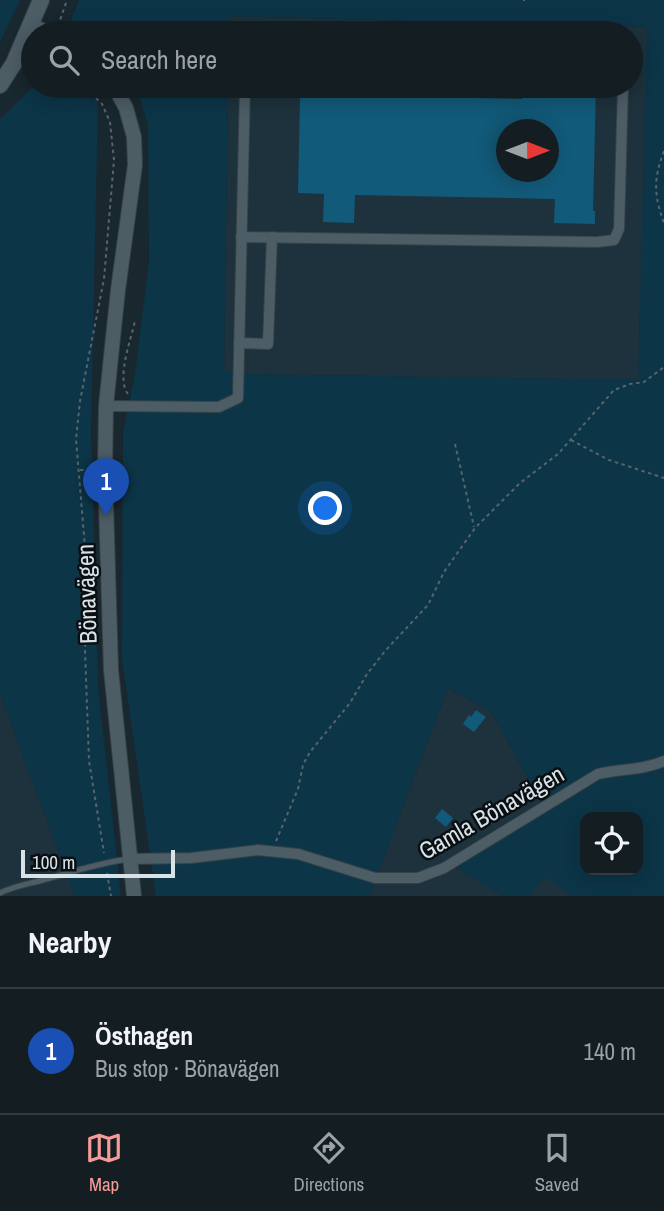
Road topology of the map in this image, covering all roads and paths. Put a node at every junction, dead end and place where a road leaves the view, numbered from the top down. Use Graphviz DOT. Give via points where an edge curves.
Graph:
graph roads {
  1 [pos="41,0"];
  2 [pos="67,0"];
  3 [pos="33,21"];
  4 [pos="60,21"];
  5 [pos="21,47"];
  6 [pos="0,85"];
  7 [pos="121,98"];
  8 [pos="244,98"];
  9 [pos="623,98"];
  10 [pos="664,151"];
  11 [pos="664,223"];
  12 [pos="241,237"];
  13 [pos="272,237"];
  14 [pos="135,321"];
  15 [pos="239,343"];
  16 [pos="664,367"];
  17 [pos="129,395"];
  18 [pos="106,406"];
  19 [pos="570,440"];
  20 [pos="455,444"];
  21 [pos="664,478"];
  22 [pos="475,528"];
  23 [pos="664,761"];
  24 [pos="273,852"];
  25 [pos="129,859"];
  26 [pos="0,892"];
  27 [pos="134,896"];
  1 -- 3 [label="main road"];
  2 -- 4 [label="path"];
  5 -- 6 [label="main road"];
  7 -- 18 [label="street, Bönavägen" via="134,137 135,165"];
  8 -- 12 [label="street"];
  9 -- 13 [label="street" via="619,229 614,240"];
  10 -- 11 [label="path" via="655,187"];
  12 -- 13 [label="street"];
  12 -- 15 [label="street"];
  13 -- 15 [label="street" via="268,344"];
  14 -- 17 [label="path" via="123,373"];
  15 -- 18 [label="street" via="238,398 219,407"];
  16 -- 19 [label="path" via="644,383 614,390"];
  18 -- 25 [label="street, Bönavägen" via="111,670"];
  19 -- 21 [label="path" via="609,460"];
  19 -- 22 [label="path"];
  20 -- 22 [label="path"];
  22 -- 24 [label="path" via="444,572 428,605 385,651 310,752"];
  23 -- 24 [label="street, Gamla Bönavägen" via="598,774 444,868 418,878 375,878 298,854"];
  24 -- 25 [label="street, Gamla Bönavägen"];
  25 -- 26 [label="lane"];
  25 -- 27 [label="street, Bönavägen"];
}
